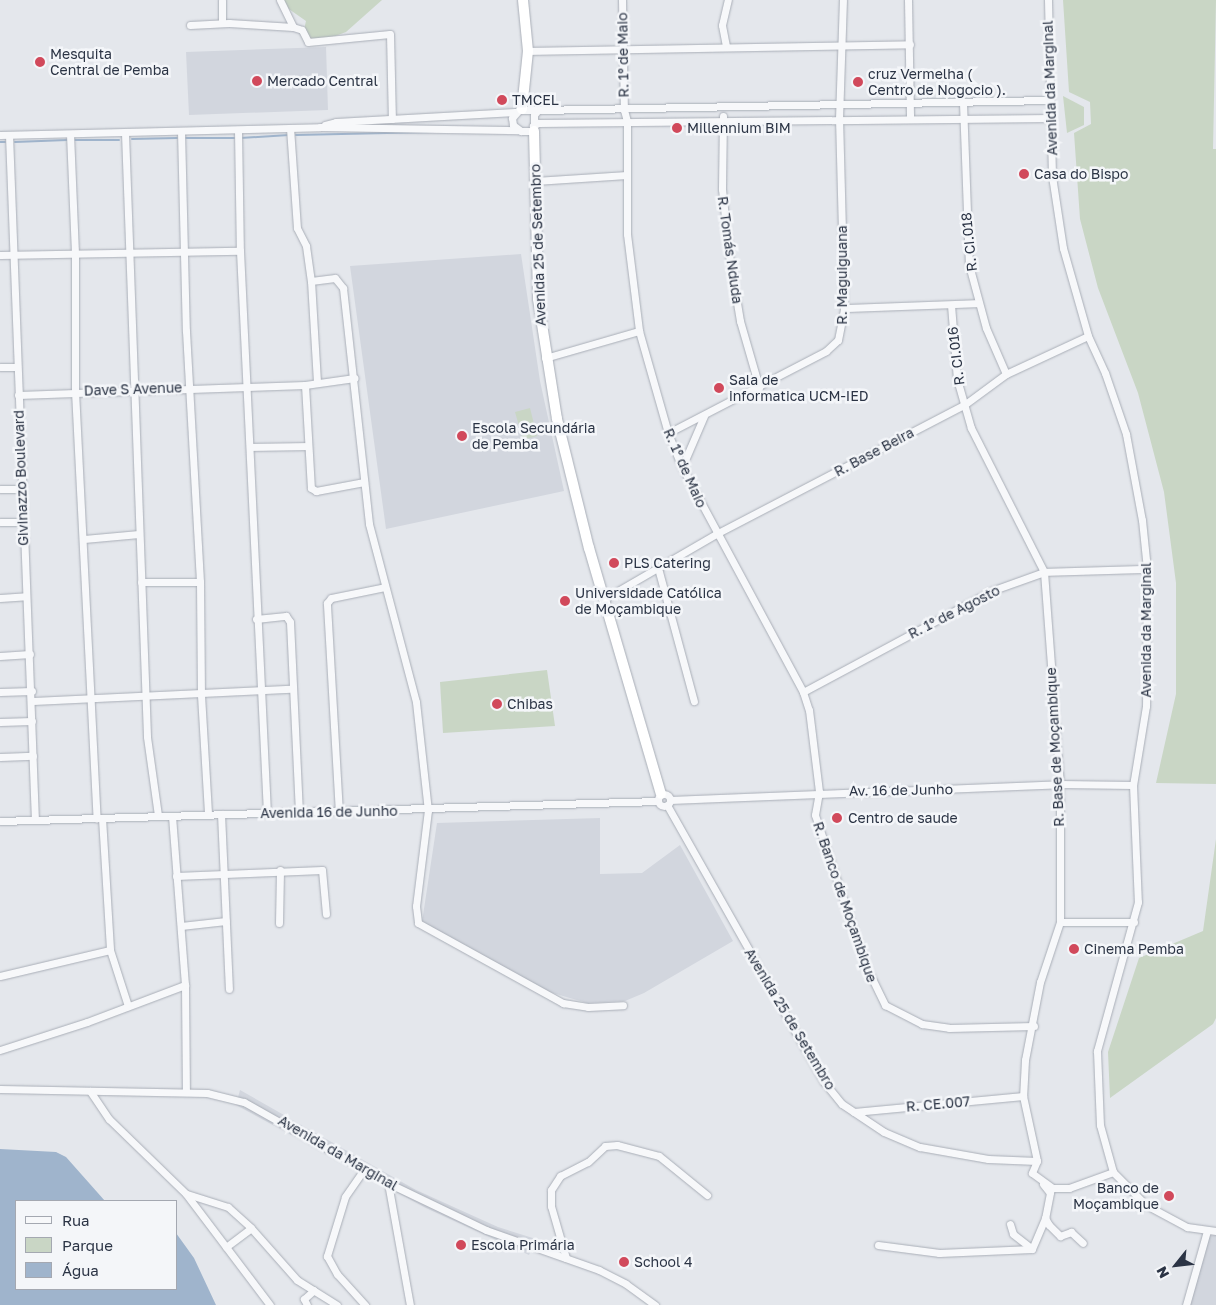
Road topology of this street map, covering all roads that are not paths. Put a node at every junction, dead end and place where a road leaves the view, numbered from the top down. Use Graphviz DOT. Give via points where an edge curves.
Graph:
graph roads {
  1 [pos="222,0"];
  2 [pos="280,0"];
  3 [pos="523,0"];
  4 [pos="622,0"];
  5 [pos="728,0"];
  6 [pos="843,0"];
  7 [pos="908,0"];
  8 [pos="1048,0"];
  9 [pos="222,23"];
  10 [pos="190,25"];
  11 [pos="293,27"];
  12 [pos="910,44"];
  13 [pos="841,45"];
  14 [pos="726,46"];
  15 [pos="623,50"];
  16 [pos="528,51"];
  17 [pos="1050,100"];
  18 [pos="910,103"];
  19 [pos="963,103"];
  20 [pos="840,105"];
  21 [pos="723,109"];
  22 [pos="519,110"];
  23 [pos="538,110"];
  24 [pos="624,110"];
  25 [pos="963,117"];
  26 [pos="421,118"];
  27 [pos="910,118"];
  28 [pos="1052,118"];
  29 [pos="392,119"];
  30 [pos="839,119"];
  31 [pos="724,120"];
  32 [pos="627,121"];
  33 [pos="320,127"];
  34 [pos="536,127"];
  35 [pos="290,128"];
  36 [pos="421,128"];
  37 [pos="238,130"];
  38 [pos="519,130"];
  39 [pos="180,131"];
  40 [pos="126,133"];
  41 [pos="70,134"];
  42 [pos="0,135"];
  43 [pos="9,135"];
  44 [pos="627,175"];
  45 [pos="535,181"];
  46 [pos="240,250"];
  47 [pos="185,252"];
  48 [pos="129,253"];
  49 [pos="0,255"];
  50 [pos="75,255"];
  51 [pos="14,256"];
  52 [pos="311,281"];
  53 [pos="978,303"];
  54 [pos="951,306"];
  55 [pos="844,308"];
  56 [pos="638,331"];
  57 [pos="1088,336"];
  58 [pos="545,358"];
  59 [pos="0,367"];
  60 [pos="16,367"];
  61 [pos="1006,374"];
  62 [pos="355,378"];
  63 [pos="317,384"];
  64 [pos="248,385"];
  65 [pos="305,385"];
  66 [pos="759,387"];
  67 [pos="189,388"];
  68 [pos="134,390"];
  69 [pos="75,391"];
  70 [pos="18,395"];
  71 [pos="964,405"];
  72 [pos="704,416"];
  73 [pos="668,433"];
  74 [pos="307,446"];
  75 [pos="251,447"];
  76 [pos="682,467"];
  77 [pos="364,482"];
  78 [pos="21,489"];
  79 [pos="0,490"];
  80 [pos="0,522"];
  81 [pos="24,522"];
  82 [pos="139,534"];
  83 [pos="716,534"];
  84 [pos="84,539"];
  85 [pos="658,568"];
  86 [pos="1146,569"];
  87 [pos="1044,572"];
  88 [pos="141,582"];
  89 [pos="200,582"];
  90 [pos="385,587"];
  91 [pos="26,596"];
  92 [pos="0,598"];
  93 [pos="604,599"];
  94 [pos="256,619"];
  95 [pos="30,654"];
  96 [pos="0,656"];
  97 [pos="291,689"];
  98 [pos="32,691"];
  99 [pos="0,692"];
  100 [pos="260,692"];
  101 [pos="803,692"];
  102 [pos="201,695"];
  103 [pos="146,696"];
  104 [pos="90,698"];
  105 [pos="33,700"];
  106 [pos="694,701"];
  107 [pos="32,721"];
  108 [pos="0,722"];
  109 [pos="0,756"];
  110 [pos="33,756"];
  111 [pos="1060,784"];
  112 [pos="1133,785"];
  113 [pos="819,792"];
  114 [pos="659,797"];
  115 [pos="668,803"];
  116 [pos="428,810"];
  117 [pos="299,812"];
  118 [pos="267,813"];
  119 [pos="338,813"];
  120 [pos="208,814"];
  121 [pos="221,814"];
  122 [pos="158,815"];
  123 [pos="172,817"];
  124 [pos="99,818"];
  125 [pos="36,820"];
  126 [pos="0,821"];
  127 [pos="280,870"];
  128 [pos="226,873"];
  129 [pos="176,876"];
  130 [pos="326,914"];
  131 [pos="226,921"];
  132 [pos="1060,922"];
  133 [pos="1134,922"];
  134 [pos="279,923"];
  135 [pos="181,926"];
  136 [pos="110,950"];
  137 [pos="0,969"];
  138 [pos="12,972"];
  139 [pos="0,976"];
  140 [pos="185,985"];
  141 [pos="229,989"];
  142 [pos="623,1004"];
  143 [pos="128,1006"];
  144 [pos="1034,1026"];
  145 [pos="0,1050"];
  146 [pos="0,1089"];
  147 [pos="90,1091"];
  148 [pos="186,1092"];
  149 [pos="1023,1096"];
  150 [pos="854,1112"];
  151 [pos="1037,1161"];
  152 [pos="365,1168"];
  153 [pos="1113,1172"];
  154 [pos="388,1183"];
  155 [pos="1043,1184"];
  156 [pos="186,1194"];
  157 [pos="707,1195"];
  158 [pos="1045,1218"];
  159 [pos="1010,1224"];
  160 [pos="251,1228"];
  161 [pos="1216,1231"];
  162 [pos="1207,1232"];
  163 [pos="1083,1243"];
  164 [pos="878,1245"];
  165 [pos="226,1247"];
  166 [pos="1032,1249"];
  167 [pos="566,1258"];
  168 [pos="314,1290"];
  169 [pos="1186,1304"];
  170 [pos="270,1305"];
  171 [pos="307,1305"];
  172 [pos="337,1305"];
  173 [pos="365,1305"];
  174 [pos="410,1305"];
  175 [pos="655,1305"];
  1 -- 9 [label="street"];
  2 -- 11 [label="street"];
  3 -- 16 [label="highway"];
  4 -- 15 [label="street, R. 1º de Maio"];
  5 -- 14 [label="street" via="722,25"];
  6 -- 13 [label="street, R. Maguiguana"];
  7 -- 12 [label="street"];
  8 -- 17 [label="street, Avenida da Marginal"];
  9 -- 10 [label="street"];
  9 -- 11 [label="street"];
  11 -- 29 [label="street" via="302,30 308,42 390,34"];
  12 -- 13 [label="street"];
  12 -- 18 [label="street"];
  13 -- 14 [label="street"];
  13 -- 20 [label="street, R. Maguiguana"];
  14 -- 15 [label="street"];
  15 -- 16 [label="street"];
  15 -- 24 [label="street, R. 1º de Maio"];
  16 -- 22 [label="highway"];
  17 -- 19 [label="street"];
  17 -- 28 [label="street, Avenida da Marginal"];
  18 -- 19 [label="street"];
  18 -- 20 [label="street"];
  18 -- 27 [label="street"];
  19 -- 25 [label="street, R. CI.018"];
  20 -- 21 [label="street"];
  20 -- 30 [label="street, R. Maguiguana"];
  21 -- 24 [label="street"];
  21 -- 31 [label="street, R. Tomás Nduda"];
  22 -- 23 [label="street"];
  22 -- 26 [label="street"];
  22 -- 38 [label="street" via="512,122"];
  23 -- 24 [label="street"];
  23 -- 34 [label="street" via="533,120"];
  24 -- 32 [label="street, R. 1º de Maio"];
  25 -- 27 [label="street"];
  25 -- 28 [label="street"];
  25 -- 53 [label="street, R. CI.018" via="969,265"];
  26 -- 29 [label="street"];
  26 -- 36 [label="street"];
  27 -- 30 [label="street"];
  28 -- 57 [label="street, Avenida da Marginal" via="1052,176 1063,248"];
  29 -- 33 [label="street" via="336,122"];
  30 -- 31 [label="street"];
  30 -- 55 [label="street, R. Maguiguana"];
  31 -- 32 [label="street"];
  31 -- 66 [label="street, R. Tomás Nduda" via="722,189 729,255 740,321"];
  32 -- 34 [label="street"];
  32 -- 44 [label="street, R. 1º de Maio"];
  33 -- 35 [label="street"];
  33 -- 36 [label="street"];
  34 -- 38 [label="street"];
  34 -- 45 [label="highway, Avenida 25 de Setembro"];
  35 -- 37 [label="street"];
  35 -- 52 [label="street" via="297,228 306,246"];
  36 -- 38 [label="street"];
  37 -- 39 [label="street"];
  37 -- 46 [label="street"];
  39 -- 40 [label="street"];
  39 -- 47 [label="street"];
  40 -- 41 [label="street"];
  40 -- 48 [label="street"];
  41 -- 43 [label="street"];
  41 -- 50 [label="street"];
  42 -- 43 [label="street"];
  43 -- 51 [label="street, Givinazzo Boulevard"];
  44 -- 45 [label="street"];
  44 -- 56 [label="street, R. 1º de Maio" via="627,234"];
  45 -- 58 [label="highway, Avenida 25 de Setembro" via="538,299"];
  46 -- 47 [label="street"];
  46 -- 64 [label="street"];
  47 -- 48 [label="street"];
  47 -- 67 [label="street"];
  48 -- 50 [label="street"];
  48 -- 68 [label="street"];
  49 -- 51 [label="street"];
  50 -- 51 [label="street"];
  50 -- 69 [label="street"];
  51 -- 60 [label="street, Givinazzo Boulevard"];
  52 -- 62 [label="street" via="335,278 343,288"];
  52 -- 63 [label="street"];
  53 -- 54 [label="street"];
  53 -- 61 [label="street, R. CI.018"];
  54 -- 55 [label="street"];
  54 -- 71 [label="street, R. CI.016" via="953,357"];
  55 -- 66 [label="street, R. Maguiguana" via="838,340 826,351"];
  56 -- 58 [label="street"];
  56 -- 73 [label="street, R. 1º de Maio"];
  57 -- 61 [label="street, R. Base Beira"];
  57 -- 86 [label="street, Avenida da Marginal" via="1126,434 1142,520"];
  58 -- 93 [label="highway, Avenida 25 de Setembro" via="559,427"];
  59 -- 60 [label="street"];
  60 -- 70 [label="street, Givinazzo Boulevard"];
  61 -- 71 [label="street, R. Base Beira"];
  62 -- 63 [label="street, Dave S Avenue"];
  62 -- 77 [label="street"];
  63 -- 65 [label="street, Dave S Avenue"];
  64 -- 65 [label="street, Dave S Avenue"];
  64 -- 67 [label="street, Dave S Avenue"];
  64 -- 75 [label="street"];
  65 -- 74 [label="street"];
  66 -- 72 [label="street, R. Maguiguana"];
  67 -- 68 [label="street, Dave S Avenue"];
  67 -- 89 [label="street"];
  68 -- 69 [label="street, Dave S Avenue"];
  68 -- 82 [label="street"];
  69 -- 70 [label="street, Dave S Avenue"];
  69 -- 84 [label="street"];
  70 -- 78 [label="street, Givinazzo Boulevard"];
  71 -- 83 [label="street, R. Base Beira"];
  71 -- 87 [label="street, R. Base de Moçambique" via="971,428"];
  72 -- 73 [label="street, R. Maguiguana"];
  72 -- 76 [label="street"];
  73 -- 76 [label="street, R. 1º de Maio"];
  74 -- 75 [label="street"];
  74 -- 77 [label="street" via="312,490"];
  75 -- 94 [label="street"];
  76 -- 83 [label="street, R. 1º de Maio"];
  77 -- 90 [label="street" via="369,524"];
  78 -- 79 [label="street"];
  78 -- 81 [label="street, Givinazzo Boulevard"];
  80 -- 81 [label="street"];
  81 -- 91 [label="street, Givinazzo Boulevard"];
  82 -- 84 [label="street"];
  82 -- 88 [label="street"];
  83 -- 85 [label="street, R. Base Beira"];
  83 -- 101 [label="street, R. 1º de Maio"];
  84 -- 104 [label="street"];
  85 -- 93 [label="street, R. Base Beira"];
  85 -- 106 [label="street"];
  86 -- 87 [label="street, R. 1º de Agosto"];
  86 -- 112 [label="street, Avenida da Marginal" via="1146,706"];
  87 -- 101 [label="street, R. 1º de Agosto" via="990,591"];
  87 -- 111 [label="street, R. Base de Moçambique"];
  88 -- 89 [label="street"];
  88 -- 103 [label="street"];
  89 -- 102 [label="street"];
  90 -- 116 [label="street" via="412,677"];
  90 -- 119 [label="street" via="331,598 327,602"];
  91 -- 92 [label="street"];
  91 -- 95 [label="street, Givinazzo Boulevard"];
  93 -- 114 [label="highway, Avenida 25 de Setembro"];
  94 -- 97 [label="street" via="288,618"];
  94 -- 100 [label="street"];
  95 -- 96 [label="street"];
  95 -- 98 [label="street, Givinazzo Boulevard"];
  97 -- 100 [label="street"];
  97 -- 117 [label="street"];
  98 -- 99 [label="street"];
  98 -- 105 [label="street, Givinazzo Boulevard"];
  100 -- 102 [label="street"];
  100 -- 118 [label="street"];
  101 -- 113 [label="street, R. 1º de Maio" via="809,710"];
  102 -- 103 [label="street"];
  102 -- 120 [label="street"];
  103 -- 104 [label="street"];
  103 -- 122 [label="street" via="147,737"];
  104 -- 105 [label="street"];
  104 -- 124 [label="street"];
  105 -- 107 [label="street, Givinazzo Boulevard"];
  107 -- 108 [label="street"];
  107 -- 110 [label="street, Givinazzo Boulevard"];
  109 -- 110 [label="street"];
  110 -- 125 [label="street, Givinazzo Boulevard"];
  111 -- 112 [label="street, Av. 16 de Junho"];
  111 -- 113 [label="street, Av. 16 de Junho"];
  111 -- 132 [label="street, R. Base de Moçambique"];
  112 -- 133 [label="street, Avenida da Marginal" via="1138,902"];
  113 -- 115 [label="street, Av. 16 de Junho"];
  113 -- 144 [label="street, R. Banco de Moçambique" via="815,815 865,964 885,1005 922,1024 949,1028"];
  114 -- 115 [label="street" via="661,805"];
  114 -- 115 [label="street" via="667,795"];
  114 -- 116 [label="street, Avenida 16 de Junho"];
  115 -- 150 [label="street, Avenida 25 de Setembro" via="824,1082"];
  116 -- 119 [label="street, Avenida 16 de Junho"];
  116 -- 142 [label="street" via="416,906 420,926 562,1003 588,1007"];
  117 -- 118 [label="street, Avenida 16 de Junho"];
  117 -- 119 [label="street, Avenida 16 de Junho"];
  118 -- 121 [label="street, Avenida 16 de Junho"];
  120 -- 121 [label="street, Avenida 16 de Junho"];
  120 -- 123 [label="street, Avenida 16 de Junho"];
  121 -- 128 [label="street"];
  122 -- 123 [label="street, Avenida 16 de Junho"];
  122 -- 124 [label="street, Avenida 16 de Junho"];
  123 -- 129 [label="street"];
  124 -- 125 [label="street, Avenida 16 de Junho"];
  124 -- 136 [label="street"];
  125 -- 126 [label="street, Avenida 16 de Junho"];
  127 -- 128 [label="street"];
  127 -- 130 [label="street" via="322,870"];
  127 -- 134 [label="street"];
  128 -- 129 [label="street"];
  128 -- 131 [label="street"];
  129 -- 135 [label="street"];
  131 -- 135 [label="street"];
  131 -- 141 [label="street"];
  132 -- 133 [label="street"];
  132 -- 144 [label="street, R. Base de Moçambique" via="1040,982"];
  133 -- 153 [label="street, Avenida da Marginal" via="1097,1050 1100,1124"];
  135 -- 140 [label="street"];
  136 -- 138 [label="street"];
  136 -- 143 [label="street"];
  137 -- 138 [label="street"];
  138 -- 139 [label="street"];
  140 -- 143 [label="street"];
  140 -- 148 [label="street"];
  143 -- 145 [label="street"];
  144 -- 149 [label="street, R. Base de Moçambique" via="1024,1060"];
  146 -- 147 [label="street, Avenida da Marginal"];
  147 -- 148 [label="street, Avenida da Marginal"];
  147 -- 156 [label="street" via="109,1120"];
  148 -- 152 [label="street, Avenida da Marginal" via="244,1102"];
  149 -- 150 [label="street, R. CE.007"];
  149 -- 151 [label="street, R. Base de Moçambique"];
  150 -- 151 [label="street, Avenida 25 de Setembro" via="884,1132 920,1147 988,1159"];
  151 -- 155 [label="street, R. Base de Moçambique" via="1032,1173"];
  152 -- 154 [label="street, Avenida da Marginal"];
  152 -- 173 [label="street" via="345,1197 327,1256 337,1274"];
  153 -- 155 [label="street" via="1069,1188"];
  153 -- 162 [label="street" via="1158,1213 1187,1227"];
  154 -- 167 [label="street, Avenida da Marginal" via="486,1230"];
  154 -- 174 [label="street"];
  155 -- 158 [label="street" via="1050,1193"];
  156 -- 160 [label="street" via="228,1208"];
  156 -- 165 [label="street"];
  157 -- 167 [label="street" via="659,1156 617,1145 605,1146 588,1162 560,1176 551,1190 551,1206"];
  158 -- 163 [label="street" via="1056,1234 1060,1236 1071,1232"];
  158 -- 166 [label="street"];
  159 -- 166 [label="street" via="1013,1234"];
  160 -- 165 [label="street"];
  160 -- 168 [label="street" via="297,1280"];
  161 -- 162 [label="street"];
  162 -- 169 [label="street"];
  164 -- 166 [label="street" via="939,1253"];
  165 -- 170 [label="street"];
  167 -- 175 [label="street, Avenida da Marginal" via="626,1284"];
  168 -- 171 [label="street" via="304,1299"];
  168 -- 172 [label="street"];
}
